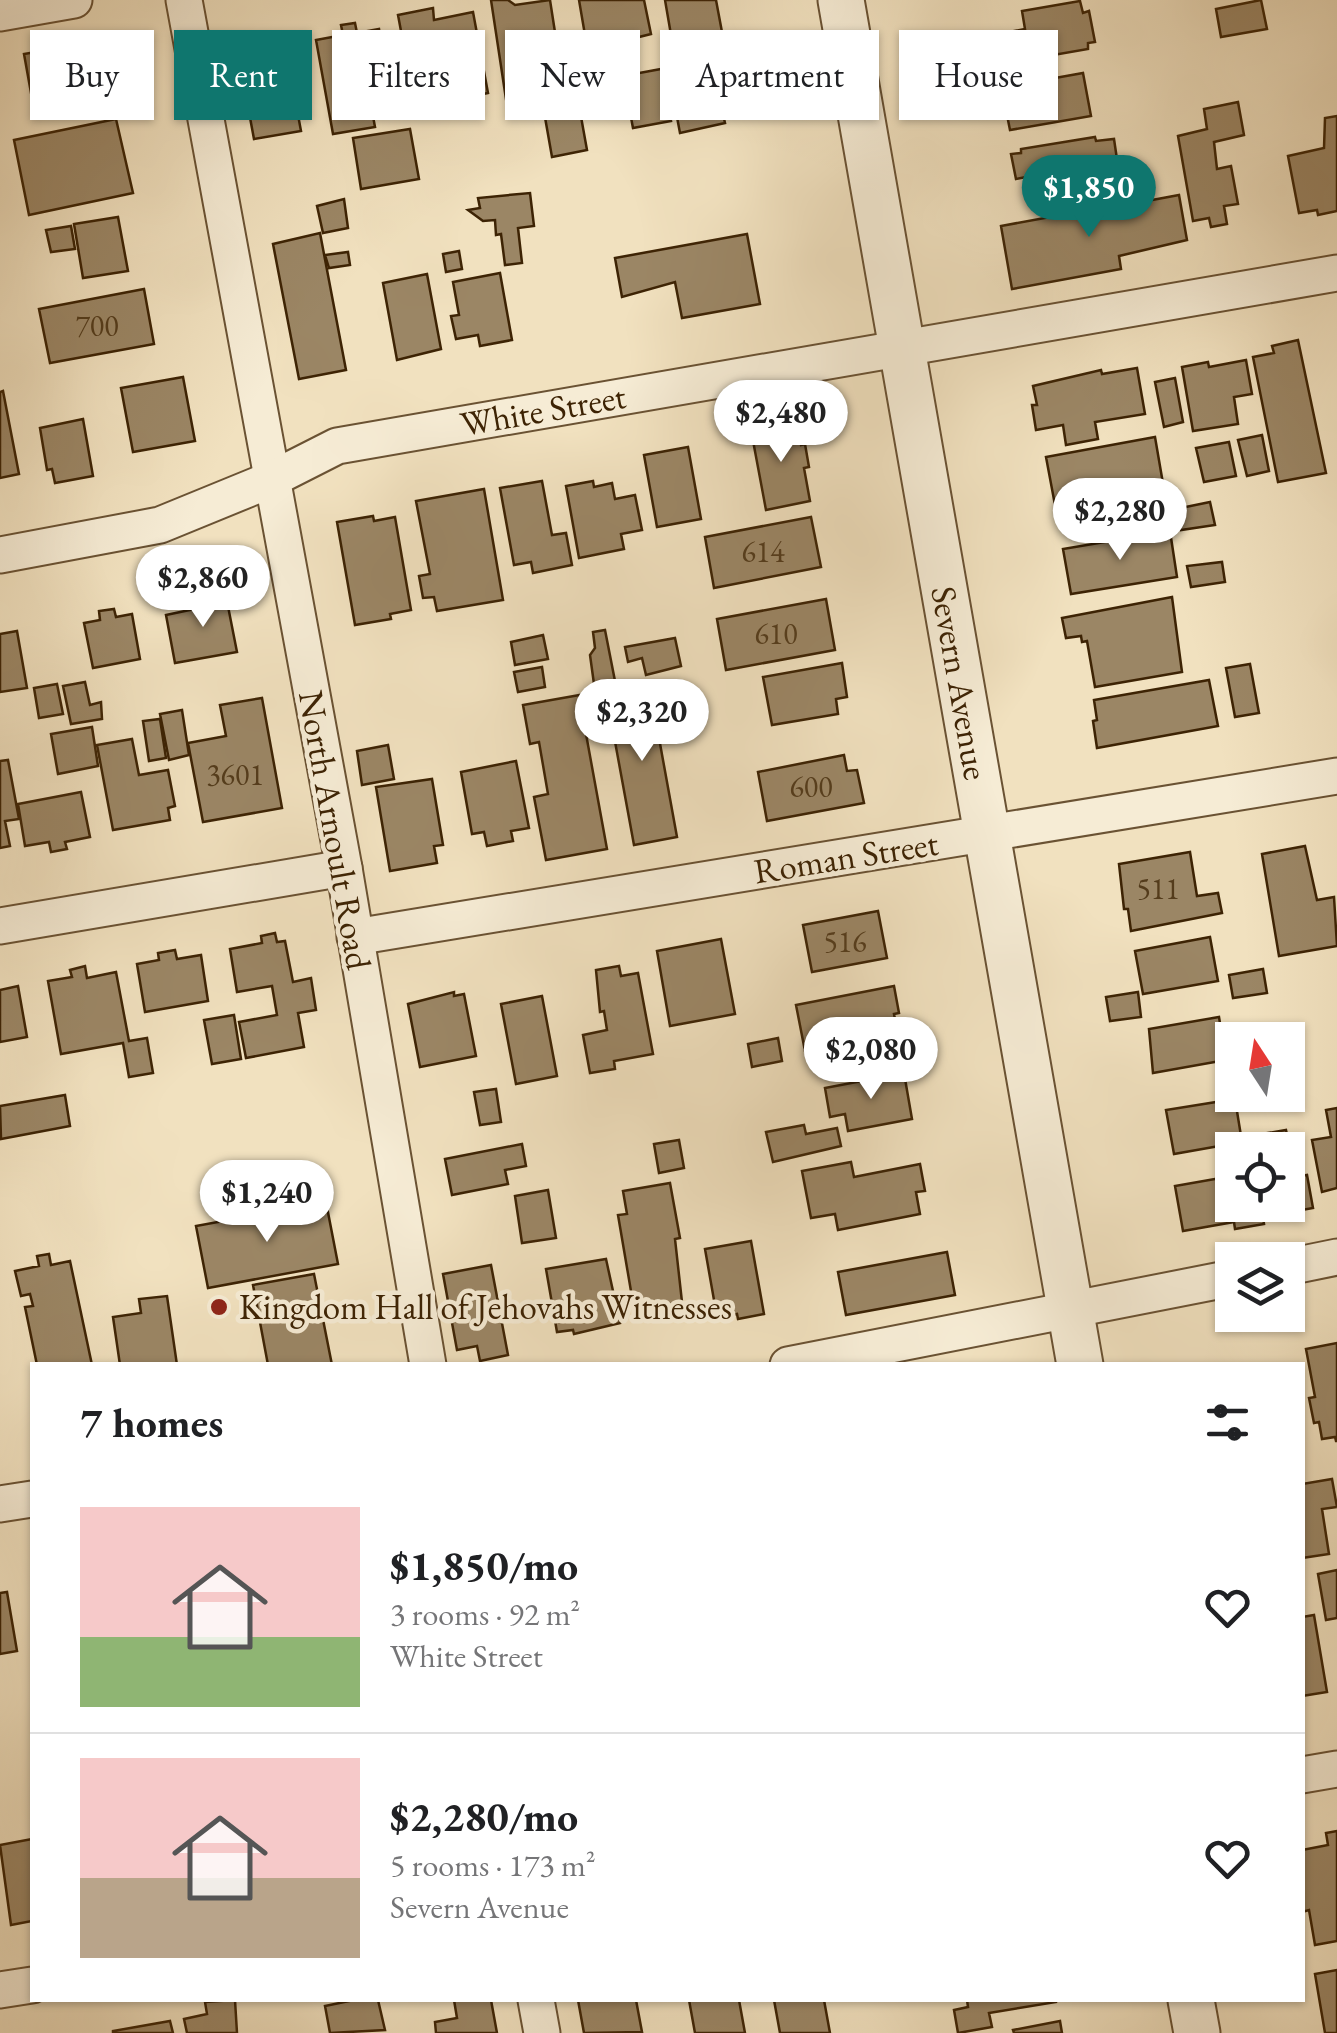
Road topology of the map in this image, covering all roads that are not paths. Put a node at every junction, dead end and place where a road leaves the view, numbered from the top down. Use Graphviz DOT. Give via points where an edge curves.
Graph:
graph roads {
  1 [pos="74,0"];
  2 [pos="184,0"];
  3 [pos="841,0"];
  4 [pos="0,13"];
  5 [pos="1337,273"];
  6 [pos="903,346"];
  7 [pos="270,480"];
  8 [pos="0,555"];
  9 [pos="1337,776"];
  10 [pos="986,835"];
  11 [pos="344,868"];
  12 [pos="0,926"];
  13 [pos="355,937"];
  14 [pos="1337,1257"];
  15 [pos="1305,1264"];
  16 [pos="1215,1282"];
  17 [pos="1070,1312"];
  18 [pos="427,1362"];
  19 [pos="804,1362"];
  20 [pos="1079,1362"];
  21 [pos="30,1499"];
  22 [pos="0,1504"];
  23 [pos="1337,1769"];
  24 [pos="1305,1774"];
  25 [pos="30,1985"];
  26 [pos="0,1990"];
  27 [pos="536,2002"];
  28 [pos="1191,2002"];
  29 [pos="542,2033"];
  30 [pos="1197,2033"];
  1 -- 4 [label="street"];
  2 -- 7 [label="street, North Arnoult Road"];
  3 -- 6 [label="street, Severn Avenue"];
  5 -- 6 [label="street, White Street"];
  6 -- 7 [label="street, White Street" via="337,446"];
  6 -- 10 [label="street, Severn Avenue"];
  7 -- 8 [label="street, White Street" via="160,524"];
  7 -- 11 [label="street, North Arnoult Road"];
  9 -- 10 [label="street, Roman Street"];
  10 -- 13 [label="street, Roman Street"];
  10 -- 17 [label="street, Severn Avenue"];
  11 -- 12 [label="street"];
  11 -- 13 [label="street, North Arnoult Road"];
  13 -- 18 [label="street, North Arnoult Road"];
  14 -- 15 [label="street"];
  16 -- 17 [label="street"];
  17 -- 19 [label="street"];
  17 -- 20 [label="street, Severn Avenue"];
  21 -- 22 [label="street"];
  23 -- 24 [label="street"];
  25 -- 26 [label="street"];
  27 -- 29 [label="street"];
  28 -- 30 [label="street"];
}
